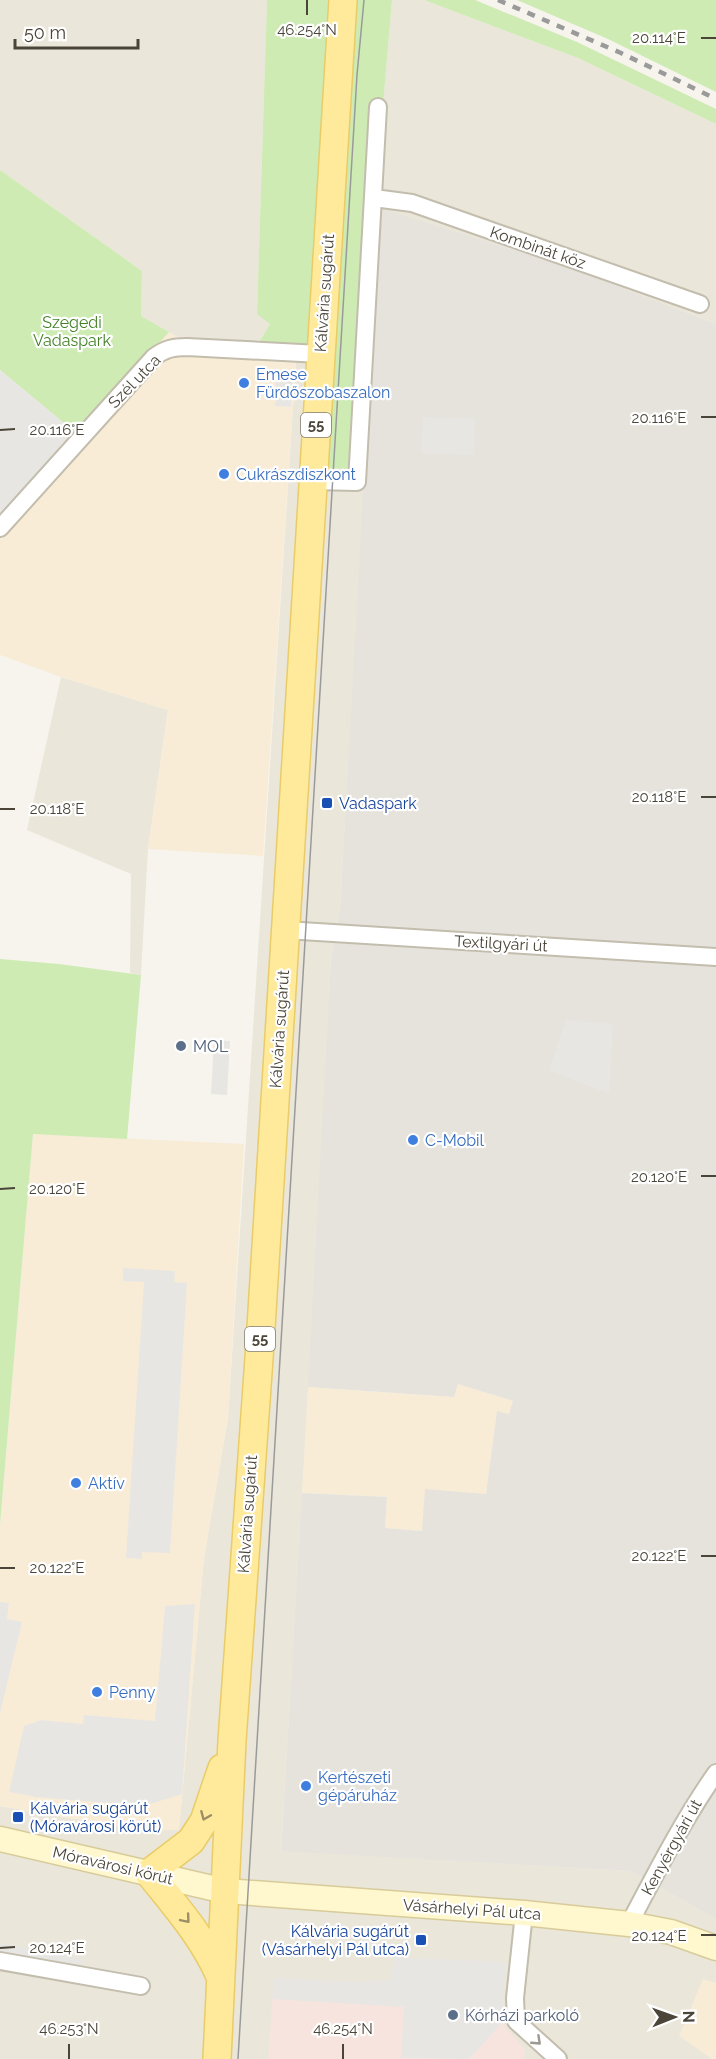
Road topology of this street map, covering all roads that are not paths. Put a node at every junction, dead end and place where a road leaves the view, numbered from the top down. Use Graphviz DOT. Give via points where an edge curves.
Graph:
graph roads {
  1 [pos="343,0"];
  2 [pos="378,107"];
  3 [pos="374,198"];
  4 [pos="700,304"];
  5 [pos="320,354"];
  6 [pos="313,481"];
  7 [pos="0,528"];
  8 [pos="285,930"];
  9 [pos="716,957"];
  10 [pos="232,1741"];
  11 [pos="716,1773"];
  12 [pos="0,1839"];
  13 [pos="149,1873"];
  14 [pos="225,1891"];
  15 [pos="524,1913"];
  16 [pos="629,1924"];
  17 [pos="716,1948"];
  18 [pos="0,1961"];
  19 [pos="221,1980"];
  20 [pos="141,1986"];
  21 [pos="217,2059"];
  22 [pos="558,2059"];
  1 -- 5 [label="main road, Kálvária sugárút / 55"];
  2 -- 3 [label="street"];
  3 -- 4 [label="street, Kombinát köz" via="412,203"];
  3 -- 6 [label="street" via="357,482"];
  5 -- 6 [label="main road, Kálvária sugárút / 55"];
  5 -- 7 [label="street, Szél utca" via="187,347 165,350 154,357"];
  6 -- 8 [label="main road, Kálvária sugárút / 55"];
  8 -- 9 [label="street, Textilgyári út"];
  8 -- 10 [label="main road, Kálvária sugárút / 55"];
  10 -- 13 [label="main road, one-way" via="204,1821 190,1841"];
  10 -- 14 [label="main road, Kálvária sugárút / 55"];
  11 -- 16 [label="street, Kenyérgyári út"];
  12 -- 13 [label="main road, Móravárosi körút"];
  13 -- 14 [label="main road, Móravárosi körút"];
  13 -- 19 [label="main road, one-way" via="196,1930"];
  14 -- 15 [label="main road, Vásárhelyi Pál utca"];
  14 -- 19 [label="main road, Kálvária sugárút / 55"];
  15 -- 16 [label="main road, Vásárhelyi Pál utca"];
  15 -- 22 [label="street, one-way" via="516,2021"];
  16 -- 17 [label="main road, Vásárhelyi Pál utca" via="671,1932"];
  18 -- 20 [label="street"];
  19 -- 21 [label="main road, Kálvária sugárút / 55"];
}
